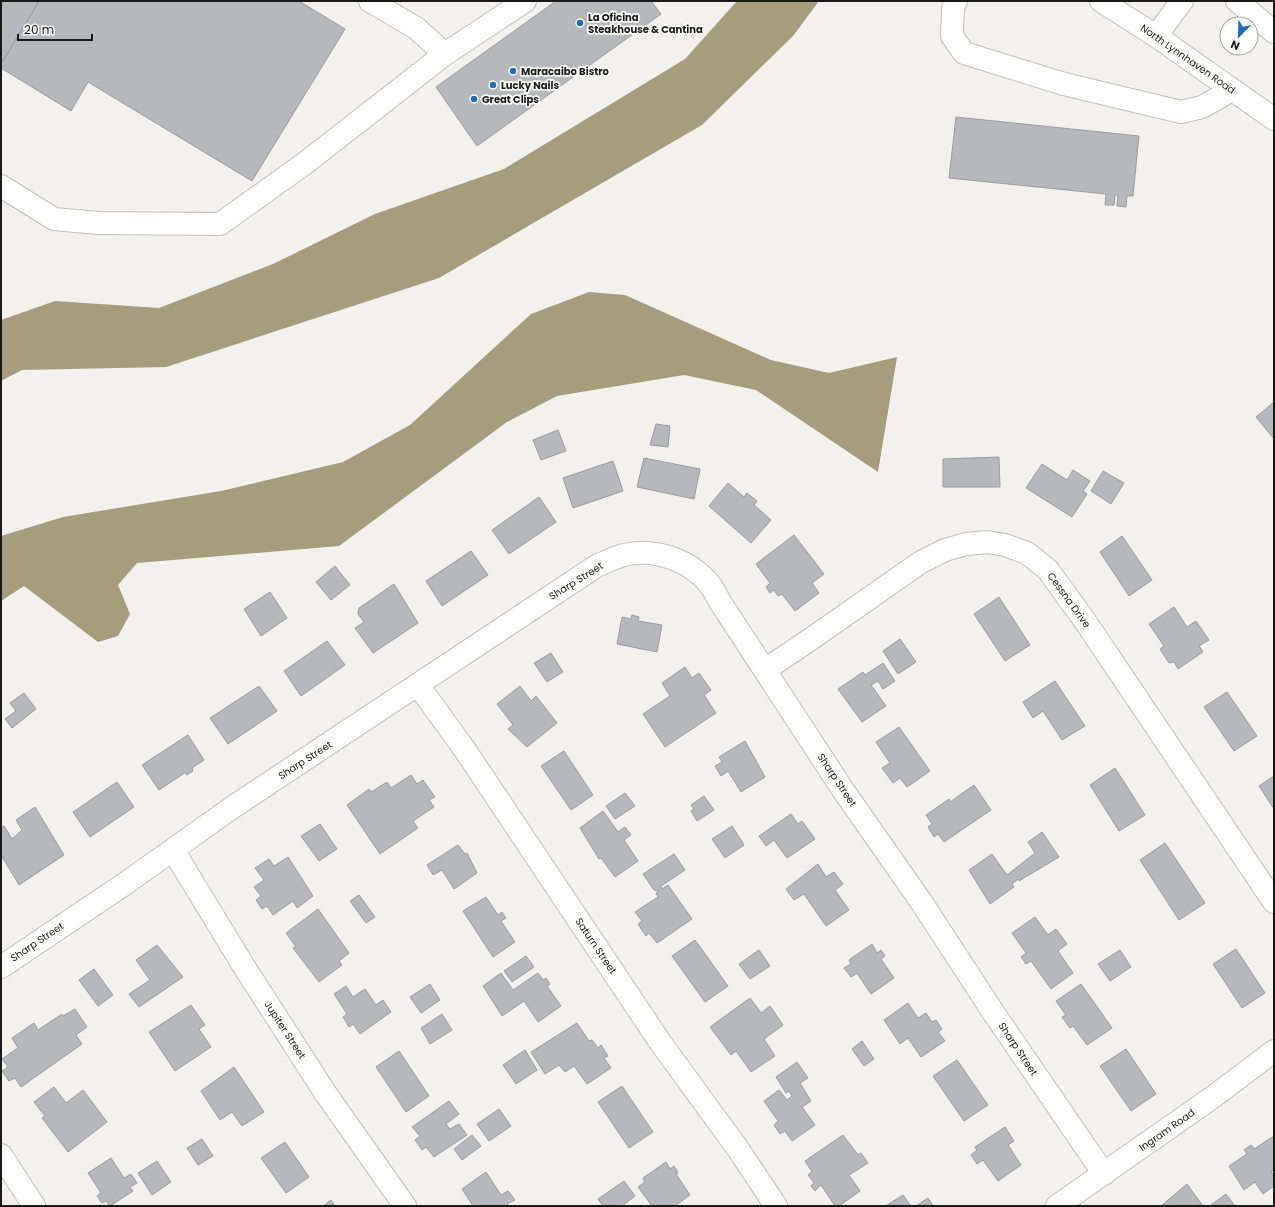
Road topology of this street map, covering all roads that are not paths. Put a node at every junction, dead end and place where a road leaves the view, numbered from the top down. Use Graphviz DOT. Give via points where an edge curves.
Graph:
graph roads {
  1 [pos="370,1"];
  2 [pos="524,1"];
  3 [pos="956,1"];
  4 [pos="1101,1"];
  5 [pos="1182,1"];
  6 [pos="1236,1"];
  7 [pos="1274,32"];
  8 [pos="1156,36"];
  9 [pos="445,54"];
  10 [pos="1232,90"];
  11 [pos="1274,119"];
  12 [pos="1,186"];
  13 [pos="766,670"];
  14 [pos="418,686"];
  15 [pos="173,850"];
  16 [pos="1274,902"];
  17 [pos="1,967"];
  18 [pos="1274,1050"];
  19 [pos="1,1155"];
  20 [pos="1104,1174"];
  21 [pos="34,1206"];
  22 [pos="405,1206"];
  23 [pos="776,1206"];
  24 [pos="1057,1206"];
  1 -- 9 [label="street" via="416,28"];
  2 -- 9 [label="street"];
  3 -- 10 [label="street" via="953,8 952,36 964,53 1064,84 1181,112 1202,107"];
  4 -- 8 [label="street, North Lynnhaven Road"];
  5 -- 8 [label="street"];
  6 -- 7 [label="street"];
  8 -- 10 [label="street, North Lynnhaven Road"];
  9 -- 12 [label="street" via="304,164 220,224 98,223 54,219"];
  10 -- 11 [label="street, North Lynnhaven Road"];
  13 -- 14 [label="street, Sharp Street" via="710,586 698,573 680,561 659,554 642,553 624,555 598,565"];
  13 -- 16 [label="street, Cessna Drive" via="921,562 945,550 987,542 1027,553 1048,570 1085,620"];
  13 -- 20 [label="street, Sharp Street" via="844,790"];
  14 -- 15 [label="street, Sharp Street" via="233,807"];
  14 -- 23 [label="street, Saturn Street" via="465,750 660,1042"];
  15 -- 17 [label="street, Sharp Street"];
  15 -- 22 [label="street, Jupiter Street" via="326,1094"];
  18 -- 20 [label="street, Ingram Road"];
  19 -- 21 [label="street"];
  20 -- 24 [label="street, Ingram Road"];
}
